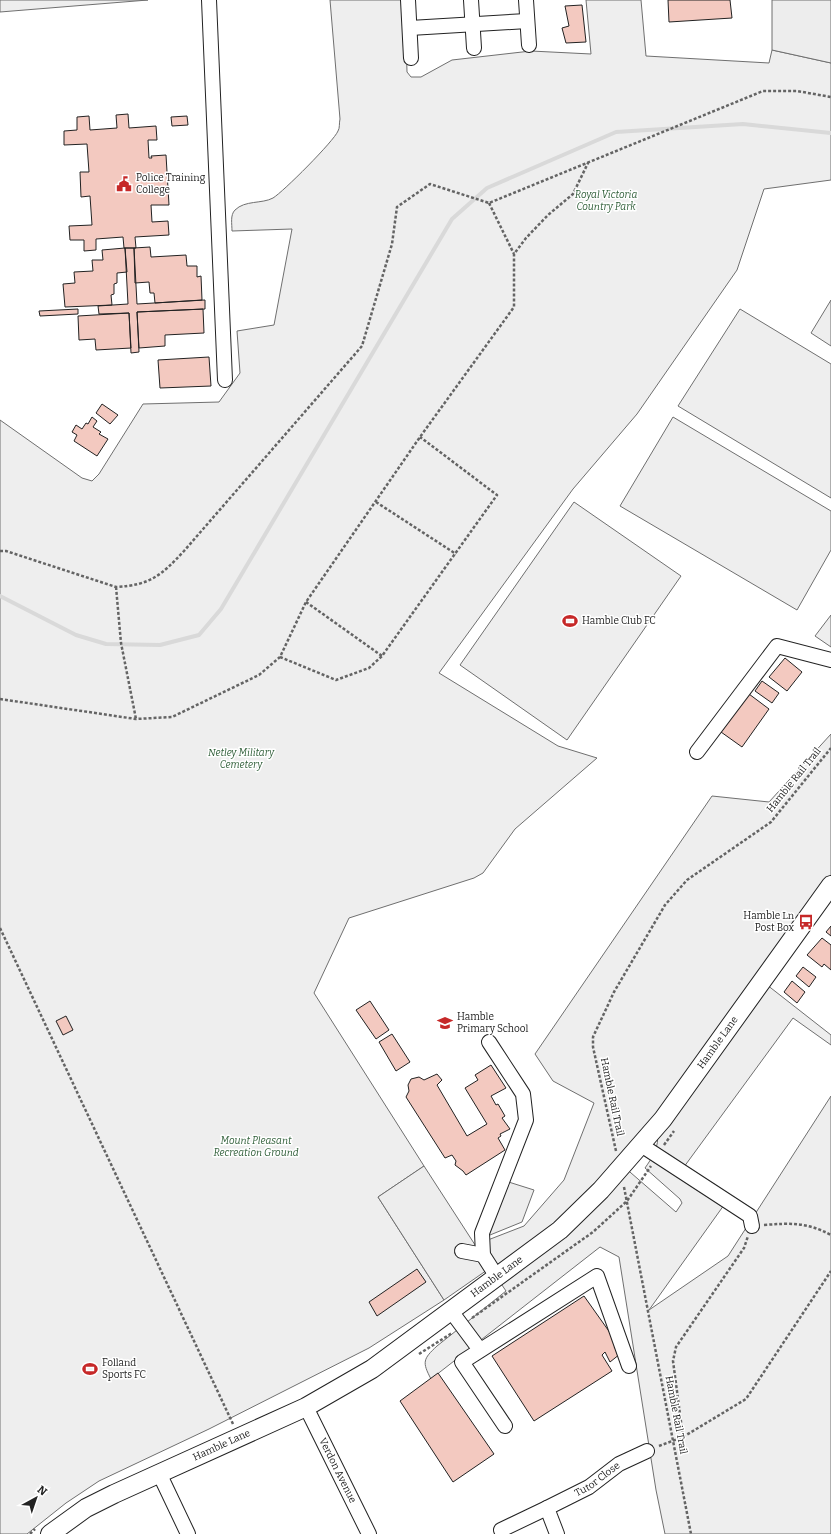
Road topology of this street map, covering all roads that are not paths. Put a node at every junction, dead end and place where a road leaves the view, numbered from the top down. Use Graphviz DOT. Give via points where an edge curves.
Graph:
graph roads {
  1 [pos="209,0"];
  2 [pos="408,0"];
  3 [pos="471,0"];
  4 [pos="526,0"];
  5 [pos="528,21"];
  6 [pos="472,24"];
  7 [pos="410,28"];
  8 [pos="529,45"];
  9 [pos="474,48"];
  10 [pos="411,58"];
  11 [pos="225,380"];
  12 [pos="831,660"];
  13 [pos="697,752"];
  14 [pos="831,885"];
  15 [pos="489,1042"];
  16 [pos="641,1145"];
  17 [pos="752,1226"];
  18 [pos="462,1251"];
  19 [pos="483,1255"];
  20 [pos="498,1277"];
  21 [pos="451,1311"];
  22 [pos="480,1350"];
  23 [pos="629,1366"];
  24 [pos="306,1407"];
  25 [pos="505,1426"];
  26 [pos="647,1451"];
  27 [pos="159,1473"];
  28 [pos="547,1508"];
  29 [pos="501,1530"];
  30 [pos="50,1534"];
  31 [pos="188,1534"];
  32 [pos="369,1534"];
  33 [pos="557,1534"];
  1 -- 11 [label="street"];
  2 -- 7 [label="street"];
  3 -- 6 [label="street"];
  4 -- 5 [label="street"];
  5 -- 6 [label="street"];
  5 -- 8 [label="street"];
  6 -- 7 [label="street"];
  6 -- 9 [label="street"];
  7 -- 10 [label="street"];
  12 -- 13 [label="street" via="778,646"];
  14 -- 16 [label="main road, Hamble Lane" via="663,1119"];
  15 -- 19 [label="street" via="523,1094 526,1120 482,1233"];
  16 -- 17 [label="street" via="750,1216"];
  16 -- 20 [label="main road, Hamble Lane" via="601,1190 560,1230"];
  18 -- 19 [label="street"];
  19 -- 20 [label="street"];
  20 -- 21 [label="main road, Hamble Lane"];
  21 -- 22 [label="street"];
  21 -- 24 [label="main road, Hamble Lane" via="372,1370"];
  22 -- 23 [label="street" via="597,1276"];
  22 -- 25 [label="street" via="462,1362"];
  24 -- 27 [label="main road, Hamble Lane"];
  24 -- 32 [label="street, Verdon Avenue"];
  26 -- 28 [label="street, Tutor Close" via="619,1464 589,1487"];
  27 -- 30 [label="main road, Hamble Lane" via="86,1508"];
  27 -- 31 [label="street"];
  28 -- 29 [label="street, Tutor Close"];
  28 -- 33 [label="street"];
}
